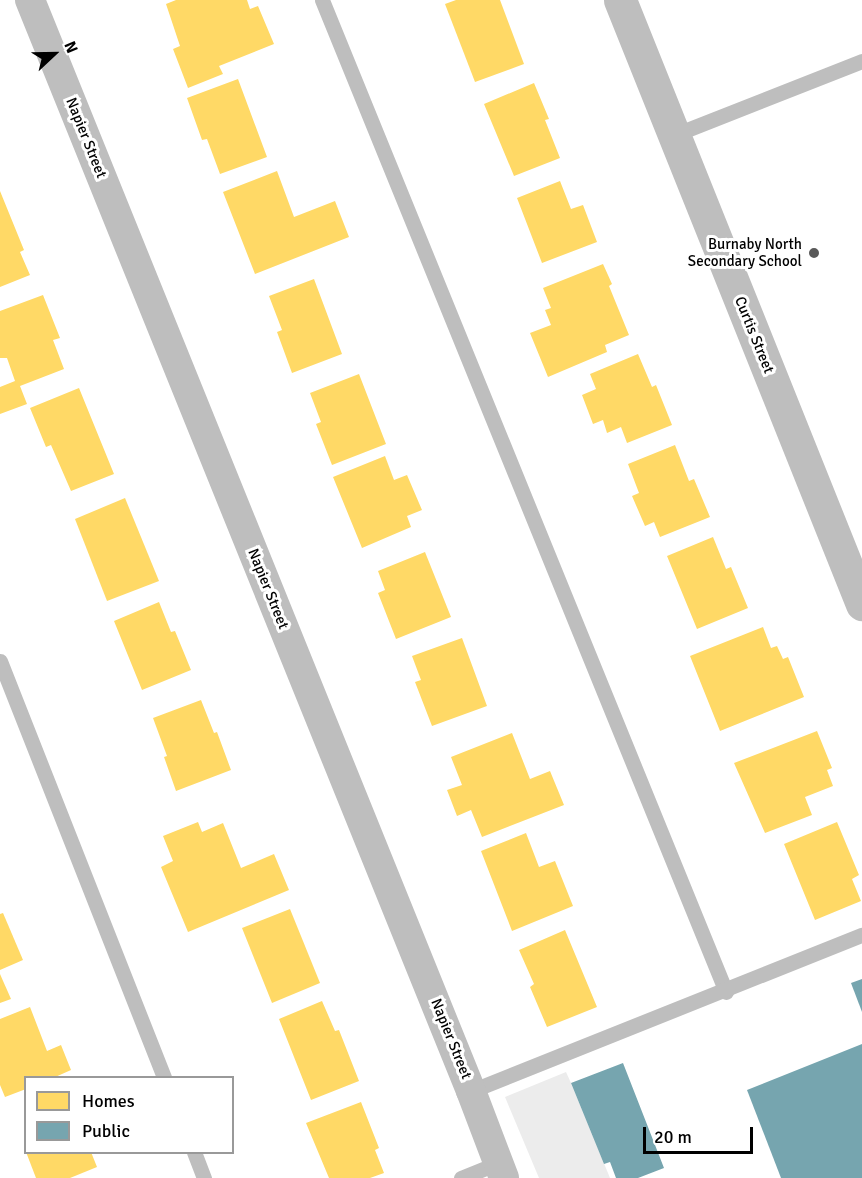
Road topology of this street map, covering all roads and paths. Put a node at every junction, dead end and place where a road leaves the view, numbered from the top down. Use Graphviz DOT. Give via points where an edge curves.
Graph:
graph roads {
  1 [pos="30,0"];
  2 [pos="322,0"];
  3 [pos="620,0"];
  4 [pos="862,61"];
  5 [pos="674,135"];
  6 [pos="862,604"];
  7 [pos="0,661"];
  8 [pos="862,935"];
  9 [pos="726,992"];
  10 [pos="164,1076"];
  11 [pos="471,1091"];
  12 [pos="195,1154"];
  13 [pos="501,1170"];
  14 [pos="204,1178"];
  15 [pos="461,1178"];
  1 -- 11 [label="street, Napier Street"];
  2 -- 9 [label="lane"];
  3 -- 5 [label="street, Curtis Street"];
  4 -- 5 [label="lane"];
  5 -- 6 [label="street, Curtis Street"];
  7 -- 10 [label="lane"];
  8 -- 9 [label="lane"];
  9 -- 11 [label="lane"];
  11 -- 13 [label="street, Napier Street"];
  12 -- 14 [label="lane"];
  13 -- 15 [label="lane"];
}
